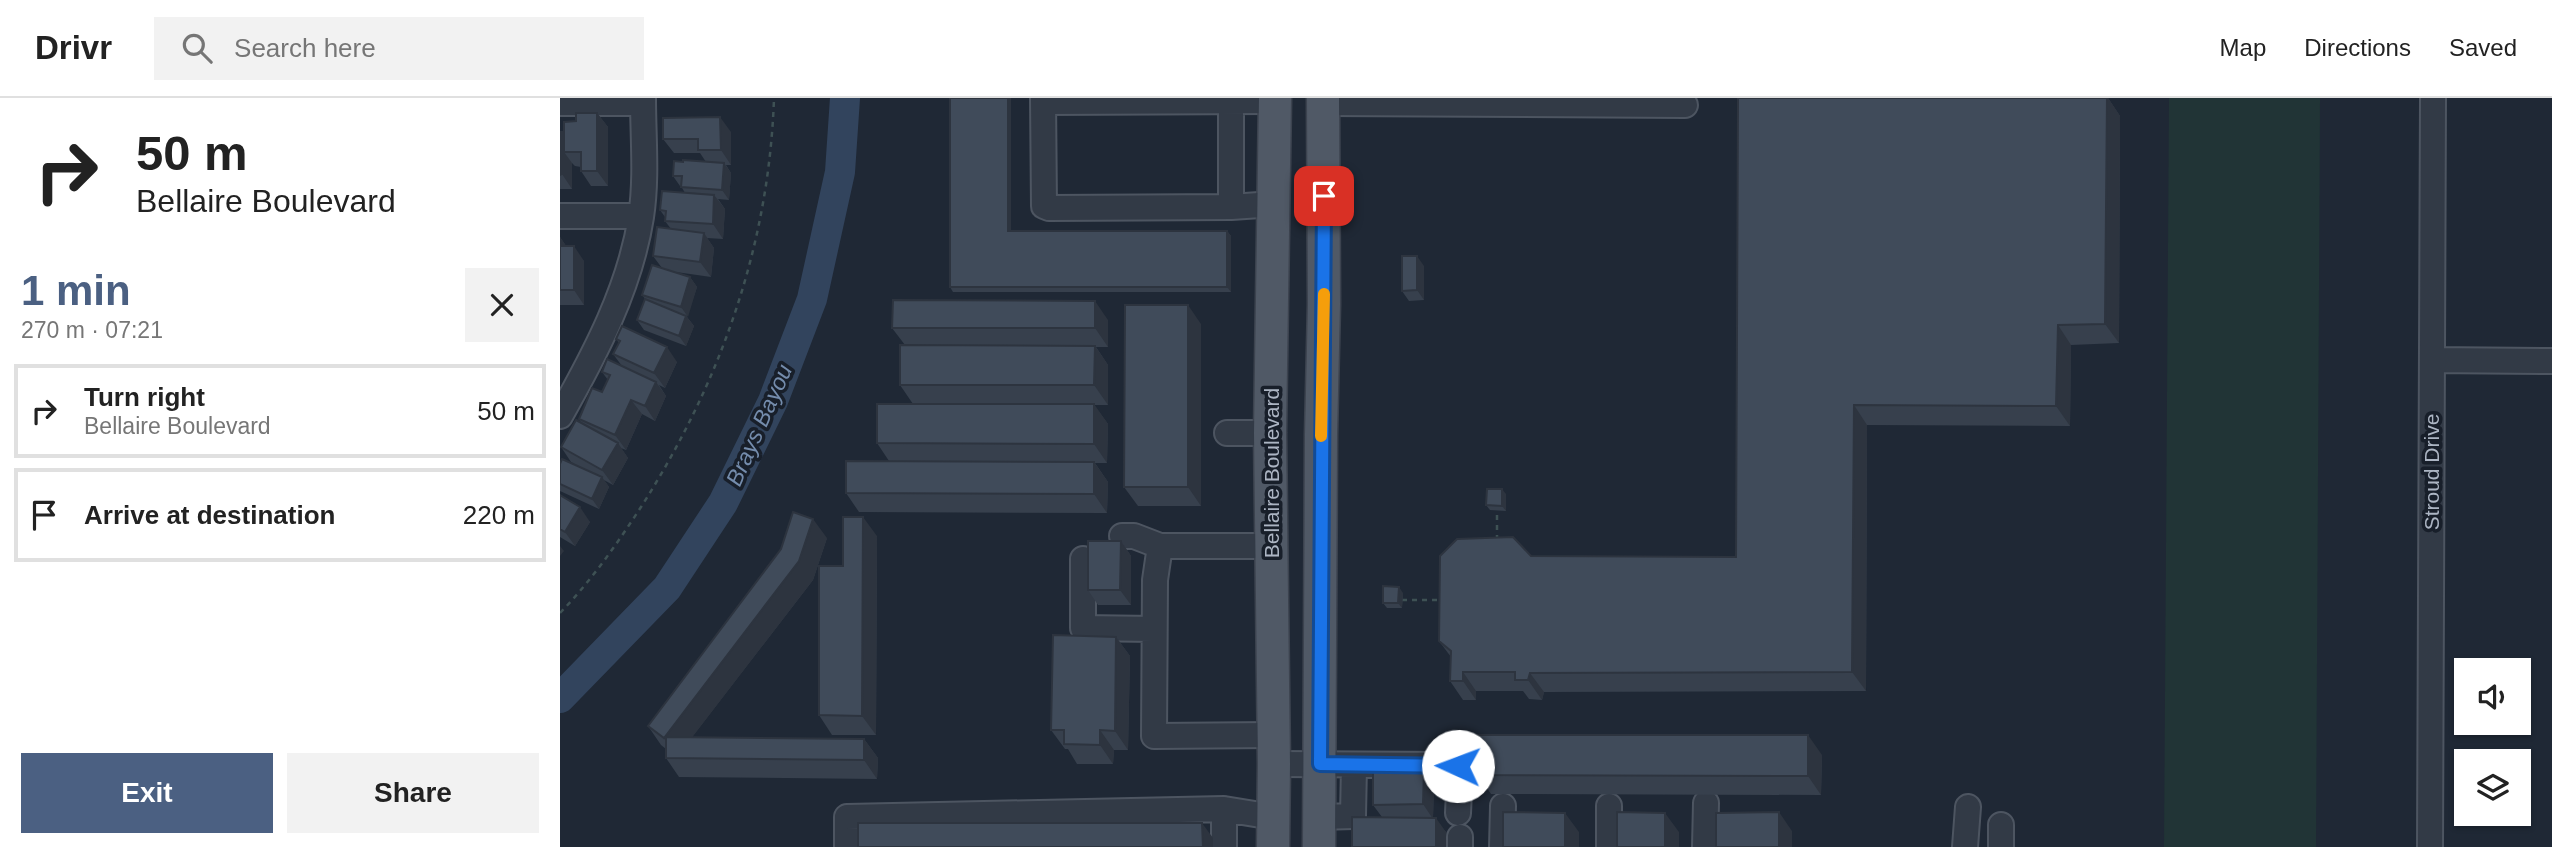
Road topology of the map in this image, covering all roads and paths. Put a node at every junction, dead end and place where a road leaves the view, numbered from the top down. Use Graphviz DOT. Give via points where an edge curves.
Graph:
graph roads {
  1 [pos="774,98"];
  2 [pos="2433,98"];
  3 [pos="1043,100"];
  4 [pos="1231,100"];
  5 [pos="1275,100"];
  6 [pos="1323,100"];
  7 [pos="643,101"];
  8 [pos="560,103"];
  9 [pos="1685,105"];
  10 [pos="1324,172"];
  11 [pos="1274,204"];
  12 [pos="1231,207"];
  13 [pos="560,216"];
  14 [pos="641,216"];
  15 [pos="2432,359"];
  16 [pos="2552,361"];
  17 [pos="560,416"];
  18 [pos="1227,433"];
  19 [pos="1270,433"];
  20 [pos="1321,435"];
  21 [pos="1497,510"];
  22 [pos="1122,536"];
  23 [pos="1160,546"];
  24 [pos="1271,546"];
  25 [pos="1497,546"];
  26 [pos="1083,559"];
  27 [pos="1402,600"];
  28 [pos="1453,601"];
  29 [pos="560,612"];
  30 [pos="1154,629"];
  31 [pos="1274,750"];
  32 [pos="1320,764"];
  33 [pos="1354,765"];
  34 [pos="1706,803"];
  35 [pos="1503,806"];
  36 [pos="1609,806"];
  37 [pos="1968,807"];
  38 [pos="1224,809"];
  39 [pos="1273,832"];
  40 [pos="1319,832"];
  41 [pos="1459,832"];
  42 [pos="847,847"];
  43 [pos="1224,847"];
  44 [pos="1503,847"];
  45 [pos="1609,847"];
  46 [pos="1705,847"];
  47 [pos="1965,847"];
  48 [pos="2430,847"];
  1 -- 29 [label="path" via="755,239 718,363 656,483 610,554"];
  2 -- 15 [label="street, Stroud Drive"];
  3 -- 4 [label="street"];
  3 -- 12 [label="street" via="1044,206"];
  4 -- 5 [label="street"];
  4 -- 12 [label="street"];
  5 -- 10 [label="main road" via="1297,103 1302,109 1304,155"];
  5 -- 11 [label="main road, Bellaire Boulevard"];
  6 -- 9 [label="street"];
  6 -- 10 [label="main road"];
  7 -- 8 [label="street"];
  7 -- 14 [label="street"];
  10 -- 20 [label="main road"];
  11 -- 12 [label="street"];
  11 -- 19 [label="main road, Bellaire Boulevard"];
  13 -- 14 [label="street"];
  14 -- 17 [label="street" via="629,270"];
  15 -- 16 [label="street"];
  15 -- 48 [label="street, Stroud Drive"];
  18 -- 19 [label="street"];
  19 -- 20 [label="main road"];
  19 -- 24 [label="main road, Bellaire Boulevard"];
  20 -- 32 [label="main road"];
  21 -- 25 [label="path"];
  22 -- 23 [label="street"];
  23 -- 24 [label="street"];
  23 -- 30 [label="street"];
  24 -- 31 [label="main road, Bellaire Boulevard"];
  26 -- 30 [label="street" via="1083,628"];
  27 -- 28 [label="path"];
  30 -- 31 [label="street" via="1154,736 1224,736"];
  31 -- 32 [label="street"];
  31 -- 39 [label="main road, Bellaire Boulevard"];
  32 -- 33 [label="street"];
  32 -- 40 [label="main road"];
  33 -- 40 [label="street" via="1353,816"];
  33 -- 41 [label="street" via="1458,766"];
  34 -- 46 [label="street"];
  35 -- 44 [label="street"];
  36 -- 45 [label="street"];
  37 -- 47 [label="street"];
  38 -- 39 [label="street"];
  38 -- 42 [label="street" via="847,817"];
  38 -- 43 [label="street"];
}
